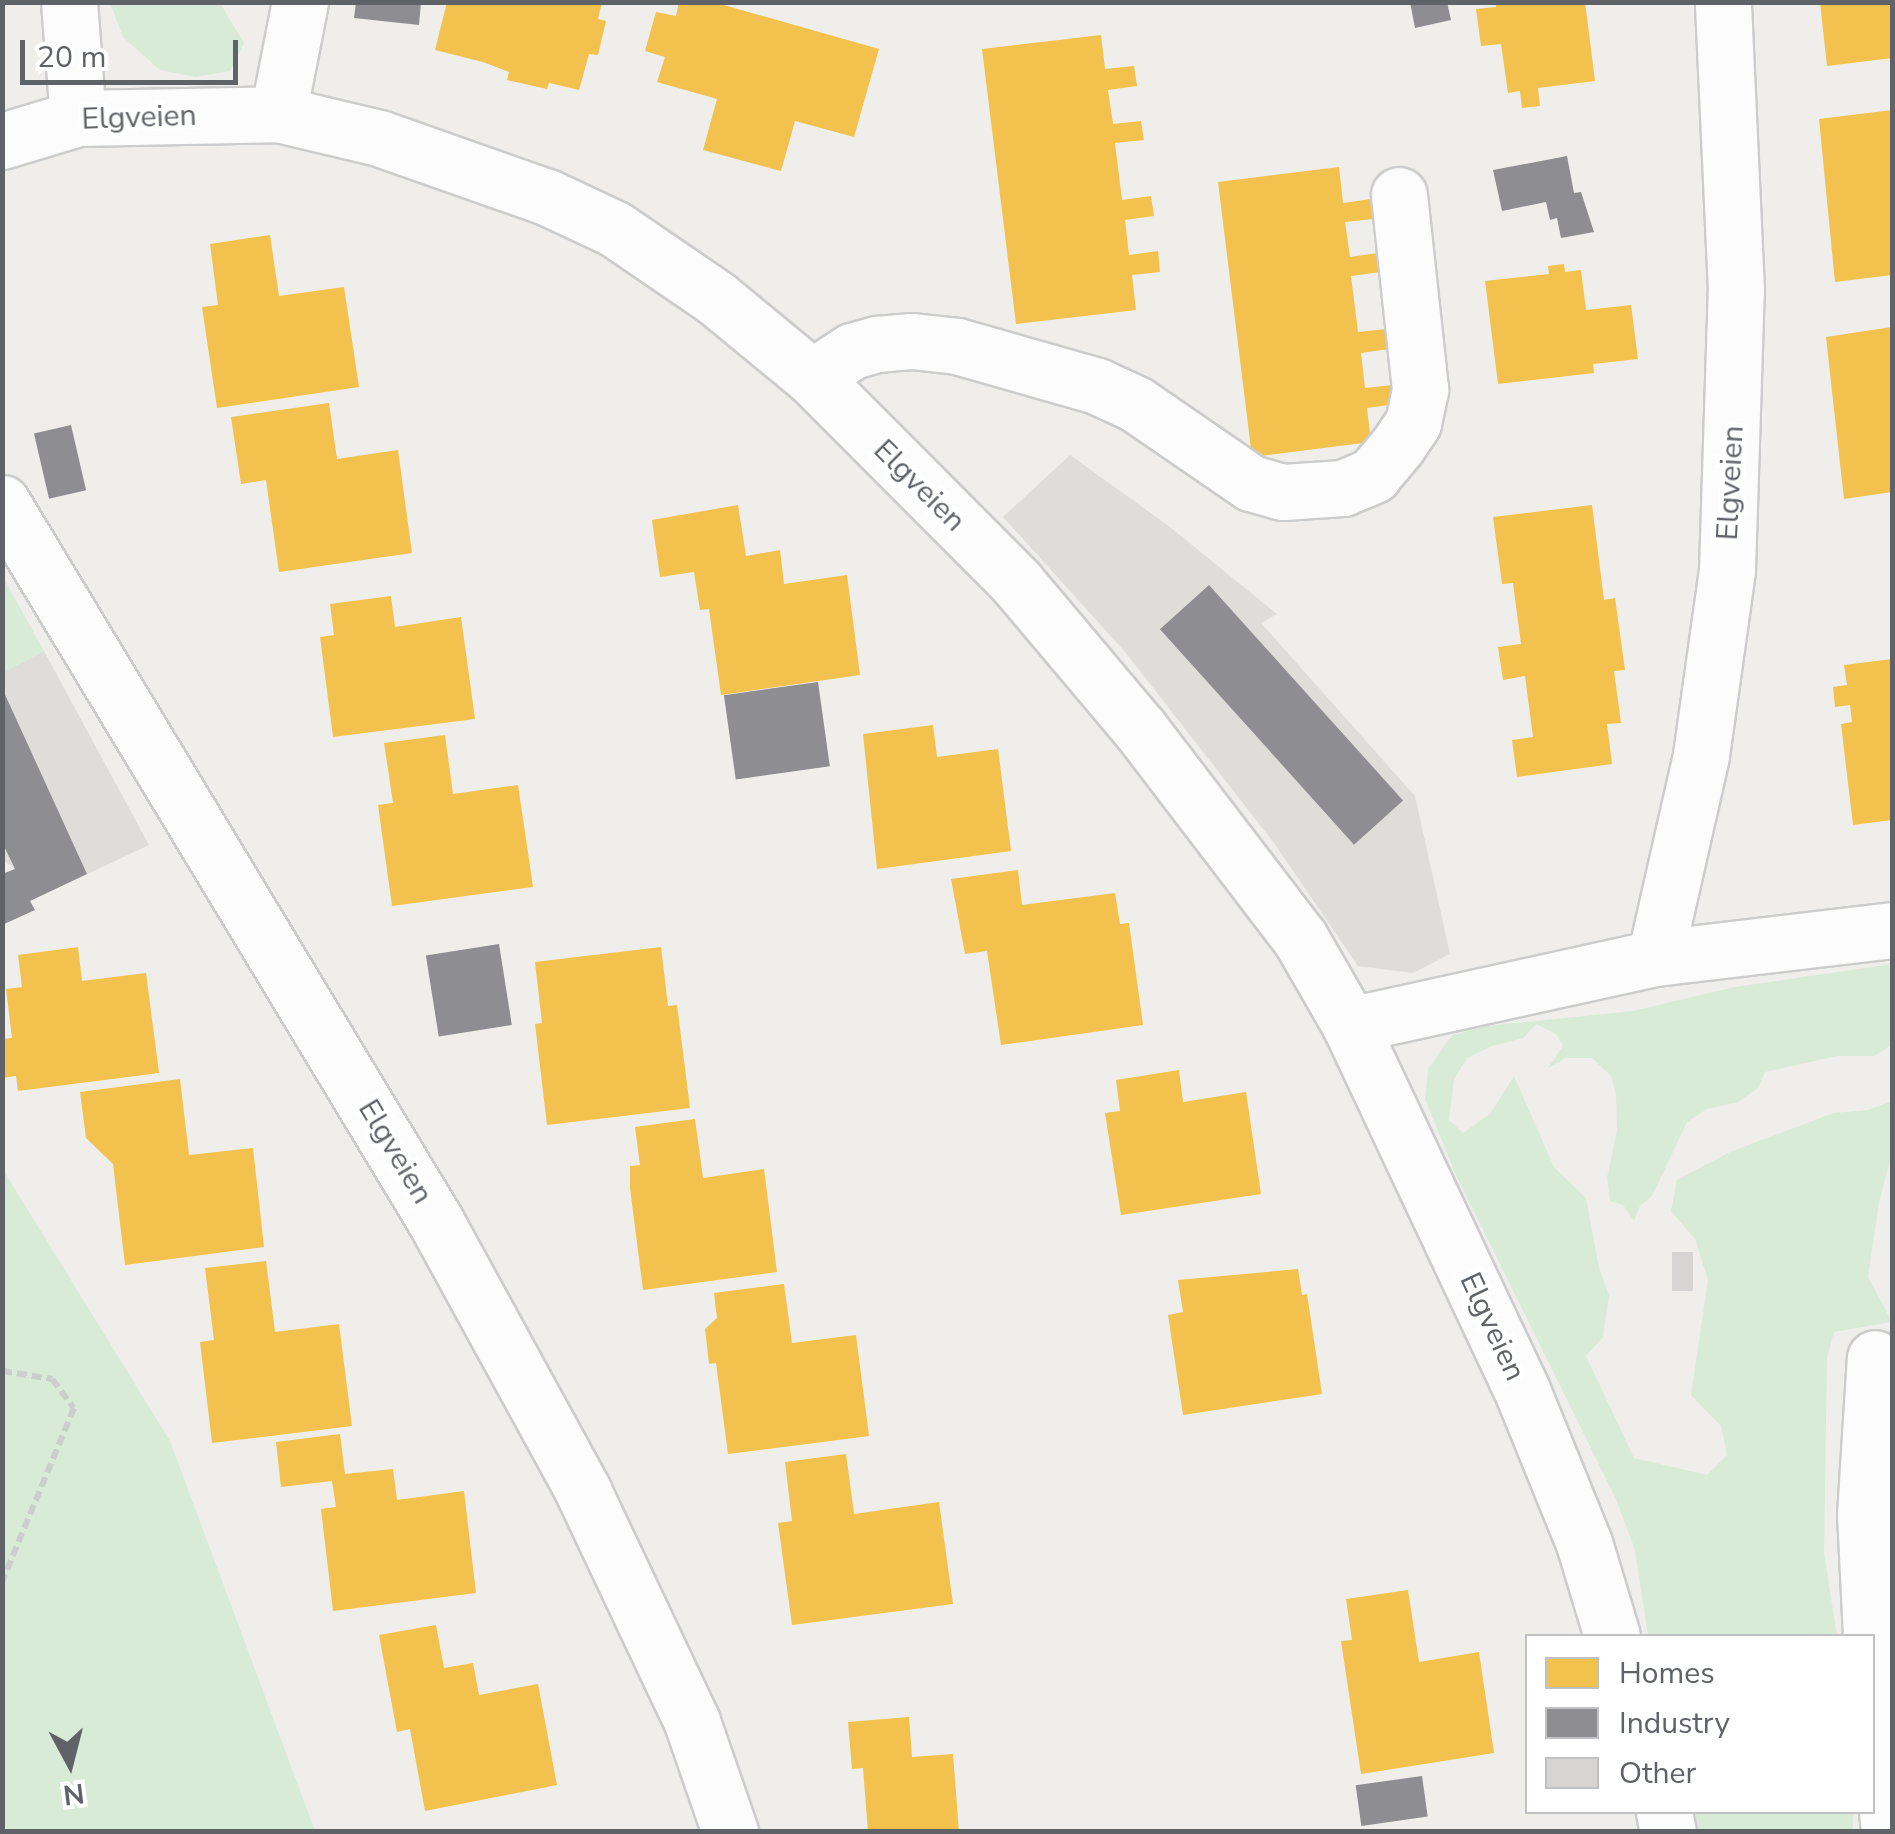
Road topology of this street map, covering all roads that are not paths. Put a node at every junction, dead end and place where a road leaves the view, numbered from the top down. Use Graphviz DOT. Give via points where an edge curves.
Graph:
graph roads {
  1 [pos="70,2"];
  2 [pos="300,2"];
  3 [pos="1723,2"];
  4 [pos="278,114"];
  5 [pos="78,118"];
  6 [pos="2,141"];
  7 [pos="1399,195"];
  8 [pos="812,378"];
  9 [pos="2,502"];
  10 [pos="1892,930"];
  11 [pos="1655,958"];
  12 [pos="1350,1026"];
  13 [pos="1875,1358"];
  14 [pos="1611,1634"];
  15 [pos="1872,1634"];
  16 [pos="1875,1689"];
  17 [pos="730,1832"];
  18 [pos="1889,1832"];
  1 -- 5 [label="street"];
  2 -- 4 [label="street"];
  3 -- 11 [label="street, Elgveien" via="1736,291 1727,570 1702,755"];
  4 -- 5 [label="street, Elgveien"];
  4 -- 8 [label="street, Elgveien" via="379,138 615,229 716,298"];
  5 -- 6 [label="street, Elgveien"];
  7 -- 8 [label="street" via="1420,389 1413,422 1398,445 1372,475 1343,488 1282,492 1251,482 1123,398 957,346 877,344 852,351"];
  8 -- 12 [label="street, Elgveien" via="1017,583 1128,715 1300,938"];
  9 -- 17 [label="street, Elgveien" via="436,1222 583,1491 692,1722"];
  10 -- 11 [label="street"];
  11 -- 12 [label="street"];
  12 -- 14 [label="street, Elgveien" via="1521,1388 1584,1543"];
  13 -- 15 [label="street" via="1865,1515"];
  16 -- 18 [label="street"];
}
